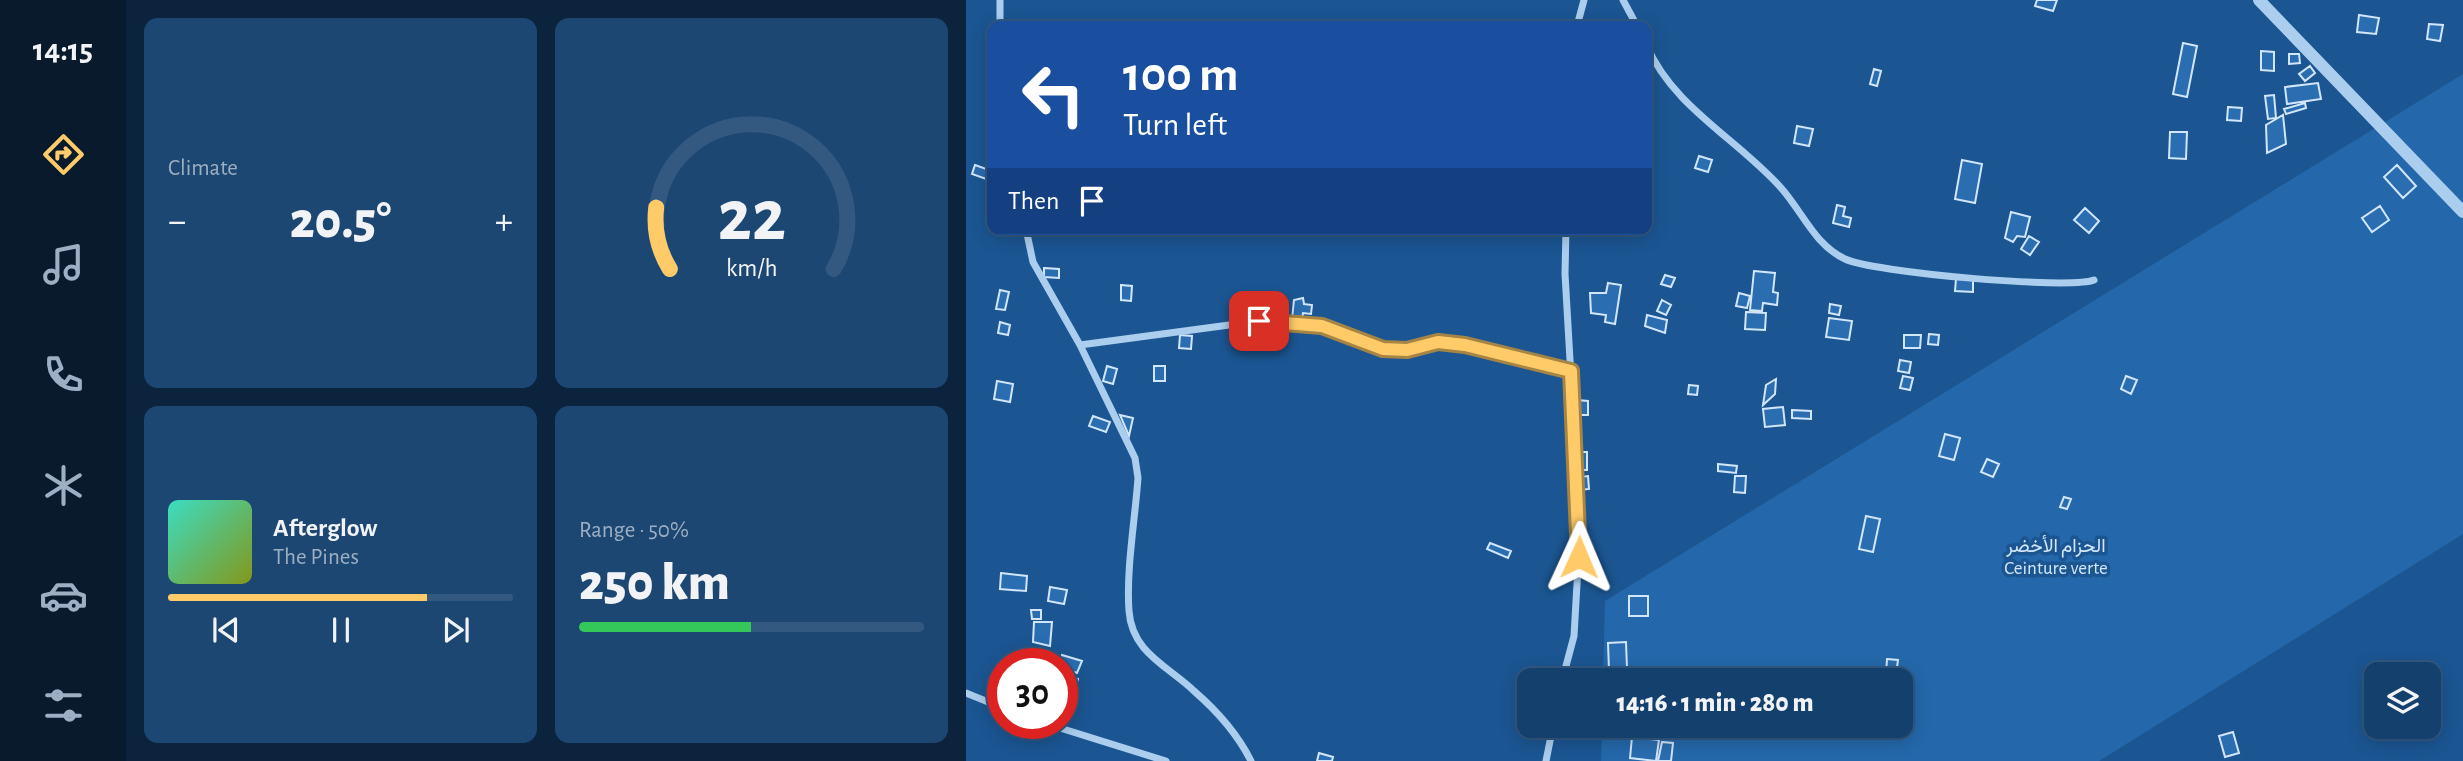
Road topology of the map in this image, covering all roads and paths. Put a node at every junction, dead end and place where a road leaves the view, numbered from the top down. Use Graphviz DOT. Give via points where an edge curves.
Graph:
graph roads {
  1 [pos="1000,0"];
  2 [pos="1584,0"];
  3 [pos="1623,0"];
  4 [pos="2259,0"];
  5 [pos="1000,21"];
  6 [pos="1578,21"];
  7 [pos="1634,21"];
  8 [pos="1652,58"];
  9 [pos="2463,212"];
  10 [pos="1027,235"];
  11 [pos="1566,235"];
  12 [pos="2094,280"];
  13 [pos="1080,345"];
  14 [pos="1571,371"];
  15 [pos="1565,668"];
  16 [pos="966,693"];
  17 [pos="987,702"];
  18 [pos="1078,734"];
  19 [pos="1551,738"];
  20 [pos="1166,761"];
  21 [pos="1251,761"];
  22 [pos="1546,761"];
  1 -- 5 [label="street"];
  2 -- 6 [label="street"];
  3 -- 7 [label="street"];
  4 -- 9 [label="street"];
  8 -- 12 [label="street" via="1675,89 1781,188 1824,246 1847,261 1917,273 2065,285"];
  10 -- 13 [label="street" via="1033,262"];
  11 -- 14 [label="street"];
  13 -- 14 [label="street" via="1259,321 1322,326 1383,349 1407,350 1438,342 1465,345"];
  13 -- 21 [label="street" via="1135,457 1138,478 1129,613 1140,645 1156,663 1193,689 1226,724"];
  14 -- 15 [label="street" via="1580,531 1574,636"];
  16 -- 17 [label="street"];
  18 -- 20 [label="street"];
  19 -- 22 [label="street"];
}
